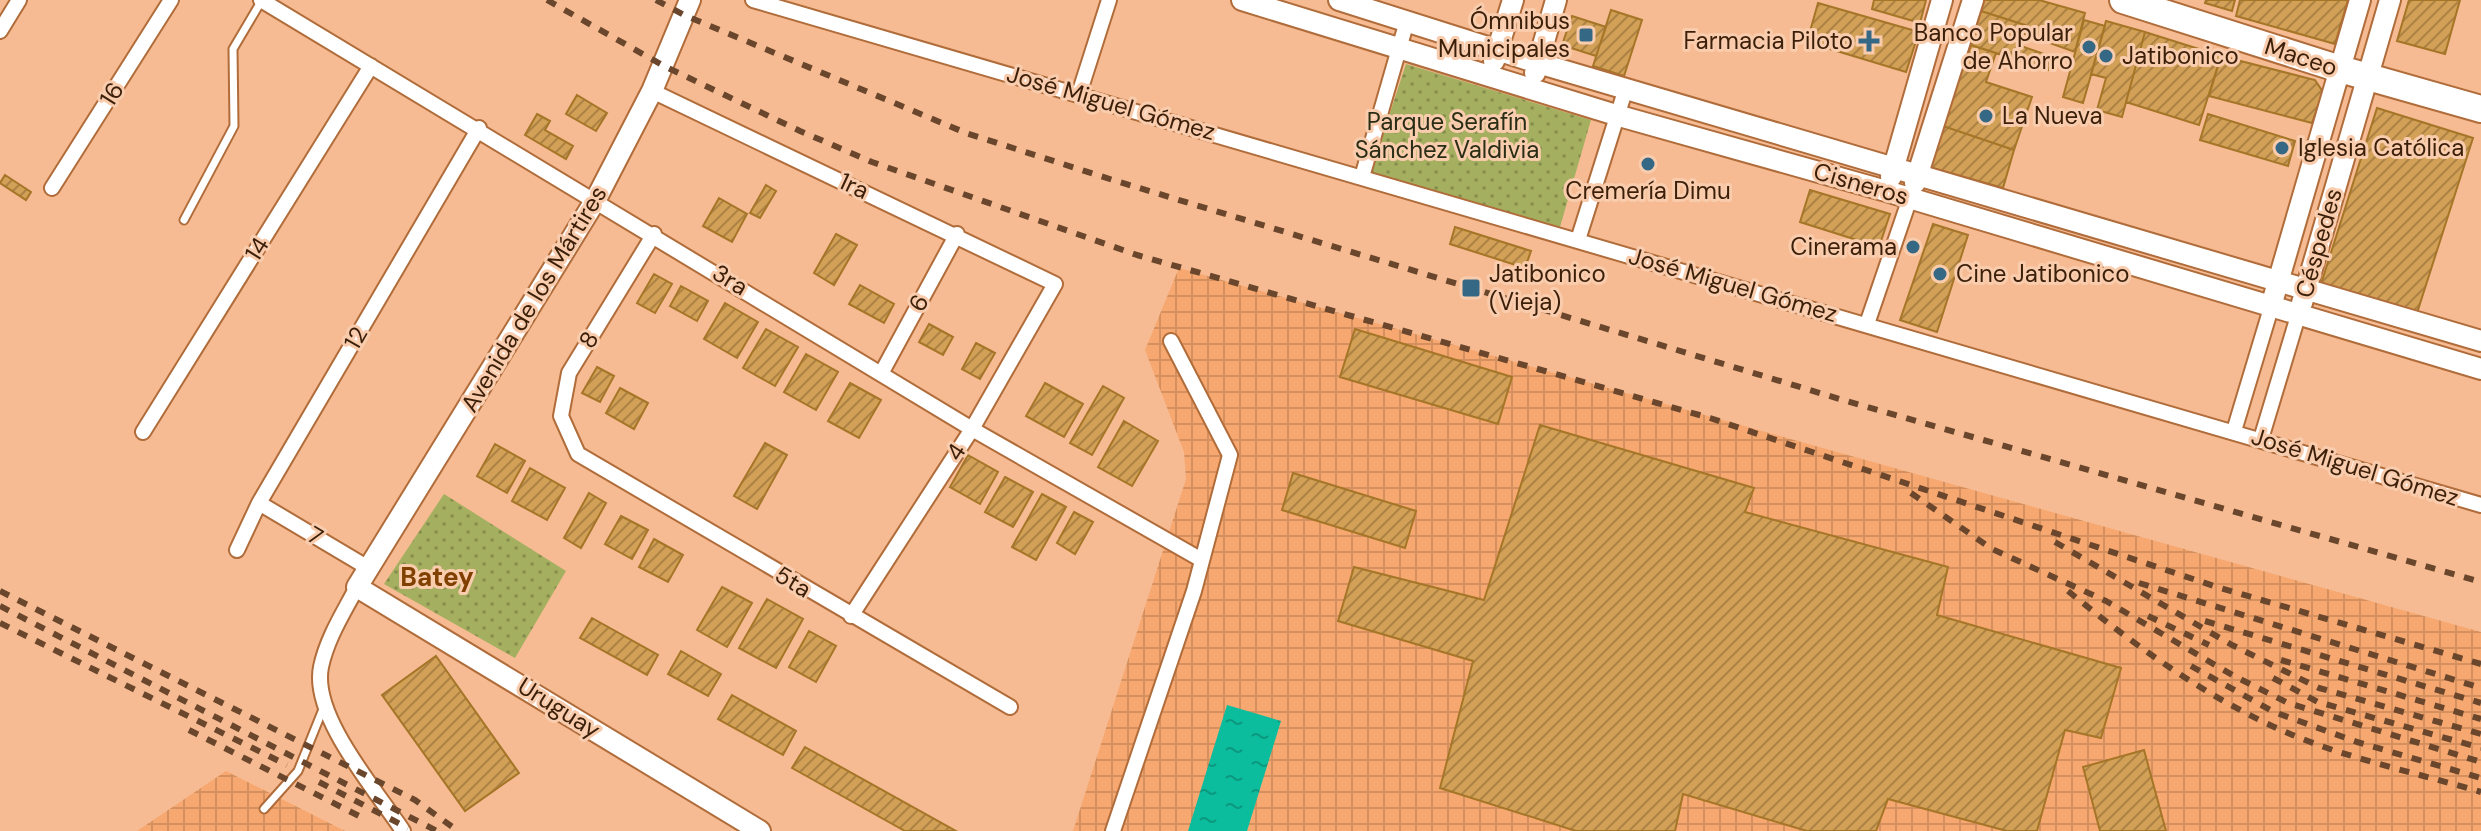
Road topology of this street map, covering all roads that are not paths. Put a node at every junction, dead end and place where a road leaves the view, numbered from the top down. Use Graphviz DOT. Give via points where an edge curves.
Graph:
graph roads {
  1 [pos="19,0"];
  2 [pos="171,0"];
  3 [pos="262,0"];
  4 [pos="690,0"];
  5 [pos="753,0"];
  6 [pos="1109,0"];
  7 [pos="1242,0"];
  8 [pos="1339,0"];
  9 [pos="1513,0"];
  10 [pos="1556,0"];
  11 [pos="1942,0"];
  12 [pos="1973,0"];
  13 [pos="2123,0"];
  14 [pos="2360,0"];
  15 [pos="2390,0"];
  16 [pos="1407,21"];
  17 [pos="0,31"];
  18 [pos="1399,46"];
  19 [pos="1498,49"];
  20 [pos="1538,63"];
  21 [pos="371,66"];
  22 [pos="2340,69"];
  23 [pos="1490,74"];
  24 [pos="2367,77"];
  25 [pos="1531,88"];
  26 [pos="1626,88"];
  27 [pos="652,91"];
  28 [pos="1079,94"];
  29 [pos="2481,109"];
  30 [pos="1616,115"];
  31 [pos="479,128"];
  32 [pos="1894,166"];
  33 [pos="1919,174"];
  34 [pos="1362,177"];
  35 [pos="52,188"];
  36 [pos="1886,191"];
  37 [pos="1910,198"];
  38 [pos="595,201"];
  39 [pos="184,220"];
  40 [pos="654,234"];
  41 [pos="957,234"];
  42 [pos="1578,240"];
  43 [pos="2278,283"];
  44 [pos="1055,284"];
  45 [pos="2306,290"];
  46 [pos="2271,308"];
  47 [pos="2298,316"];
  48 [pos="1867,324"];
  49 [pos="1171,341"];
  50 [pos="2481,341"];
  51 [pos="2481,369"];
  52 [pos="882,372"];
  53 [pos="972,429"];
  54 [pos="2234,431"];
  55 [pos="143,432"];
  56 [pos="2261,439"];
  57 [pos="578,454"];
  58 [pos="259,503"];
  59 [pos="2481,505"];
  60 [pos="237,550"];
  61 [pos="1200,559"];
  62 [pos="370,569"];
  63 [pos="357,587"];
  64 [pos="851,616"];
  65 [pos="1010,707"];
  66 [pos="324,708"];
  67 [pos="264,809"];
  68 [pos="403,831"];
  69 [pos="760,831"];
  70 [pos="1113,831"];
  1 -- 17 [label="street"];
  2 -- 35 [label="street, 16"];
  3 -- 21 [label="street, 3ra"];
  3 -- 39 [label="lane" via="233,49 234,126"];
  4 -- 27 [label="street, Avenida de los Mártires"];
  5 -- 28 [label="street, José Miguel Gómez"];
  6 -- 28 [label="street"];
  7 -- 18 [label="street, Cisneros"];
  8 -- 16 [label="street, Cisneros"];
  9 -- 19 [label="street"];
  10 -- 20 [label="street"];
  11 -- 32 [label="street"];
  12 -- 33 [label="street"];
  13 -- 22 [label="highway, Maceo"];
  14 -- 22 [label="street, Céspedes"];
  15 -- 24 [label="street, Céspedes"];
  16 -- 18 [label="street"];
  16 -- 19 [label="street, Cisneros"];
  18 -- 23 [label="street, Cisneros"];
  18 -- 34 [label="street"];
  19 -- 20 [label="street, Cisneros"];
  19 -- 23 [label="street"];
  20 -- 25 [label="street"];
  20 -- 26 [label="street, Cisneros"];
  21 -- 31 [label="street, 3ra"];
  21 -- 55 [label="street, 14"];
  22 -- 24 [label="highway, Maceo"];
  22 -- 43 [label="street, Céspedes"];
  23 -- 25 [label="street, Cisneros"];
  24 -- 29 [label="highway, Maceo"];
  24 -- 45 [label="street, Céspedes"];
  25 -- 30 [label="street, Cisneros"];
  26 -- 30 [label="street"];
  26 -- 32 [label="street, Cisneros"];
  27 -- 38 [label="street, Avenida de los Mártires"];
  27 -- 41 [label="street, 1ra"];
  28 -- 34 [label="street, José Miguel Gómez"];
  30 -- 36 [label="street, Cisneros"];
  30 -- 42 [label="street"];
  31 -- 38 [label="street, 3ra"];
  31 -- 58 [label="street, 12"];
  32 -- 33 [label="street, Cisneros"];
  32 -- 36 [label="street"];
  33 -- 37 [label="street"];
  33 -- 43 [label="street, Cisneros"];
  34 -- 42 [label="street, José Miguel Gómez"];
  36 -- 37 [label="street, Cisneros"];
  37 -- 46 [label="street, Cisneros"];
  37 -- 48 [label="street"];
  38 -- 40 [label="street, 3ra"];
  38 -- 62 [label="street, Avenida de los Mártires"];
  40 -- 52 [label="street, 3ra"];
  40 -- 57 [label="street, 8" via="569,373 561,416"];
  41 -- 44 [label="street, 1ra"];
  41 -- 52 [label="street, 6"];
  42 -- 48 [label="street, José Miguel Gómez"];
  43 -- 45 [label="street, Cisneros"];
  43 -- 46 [label="street, Céspedes"];
  44 -- 53 [label="street, 4"];
  45 -- 47 [label="street, Céspedes"];
  45 -- 50 [label="street, Cisneros"];
  46 -- 47 [label="street, Cisneros"];
  46 -- 54 [label="street, Céspedes"];
  47 -- 51 [label="street, Cisneros"];
  47 -- 56 [label="street, Céspedes"];
  48 -- 54 [label="street, José Miguel Gómez"];
  49 -- 61 [label="street" via="1230,455"];
  52 -- 53 [label="street, 3ra"];
  53 -- 61 [label="street, 3ra"];
  53 -- 64 [label="street, 4"];
  54 -- 56 [label="street, José Miguel Gómez"];
  56 -- 59 [label="street, José Miguel Gómez"];
  57 -- 64 [label="street, 5ta"];
  58 -- 60 [label="street, 12"];
  58 -- 62 [label="street, 7"];
  61 -- 70 [label="street"];
  62 -- 63 [label="street, Avenida de los Mártires"];
  63 -- 66 [label="street" via="321,667"];
  63 -- 69 [label="street, Uruguay"];
  64 -- 65 [label="street, 5ta"];
  66 -- 67 [label="lane" via="298,771"];
  66 -- 68 [label="street"];
}
